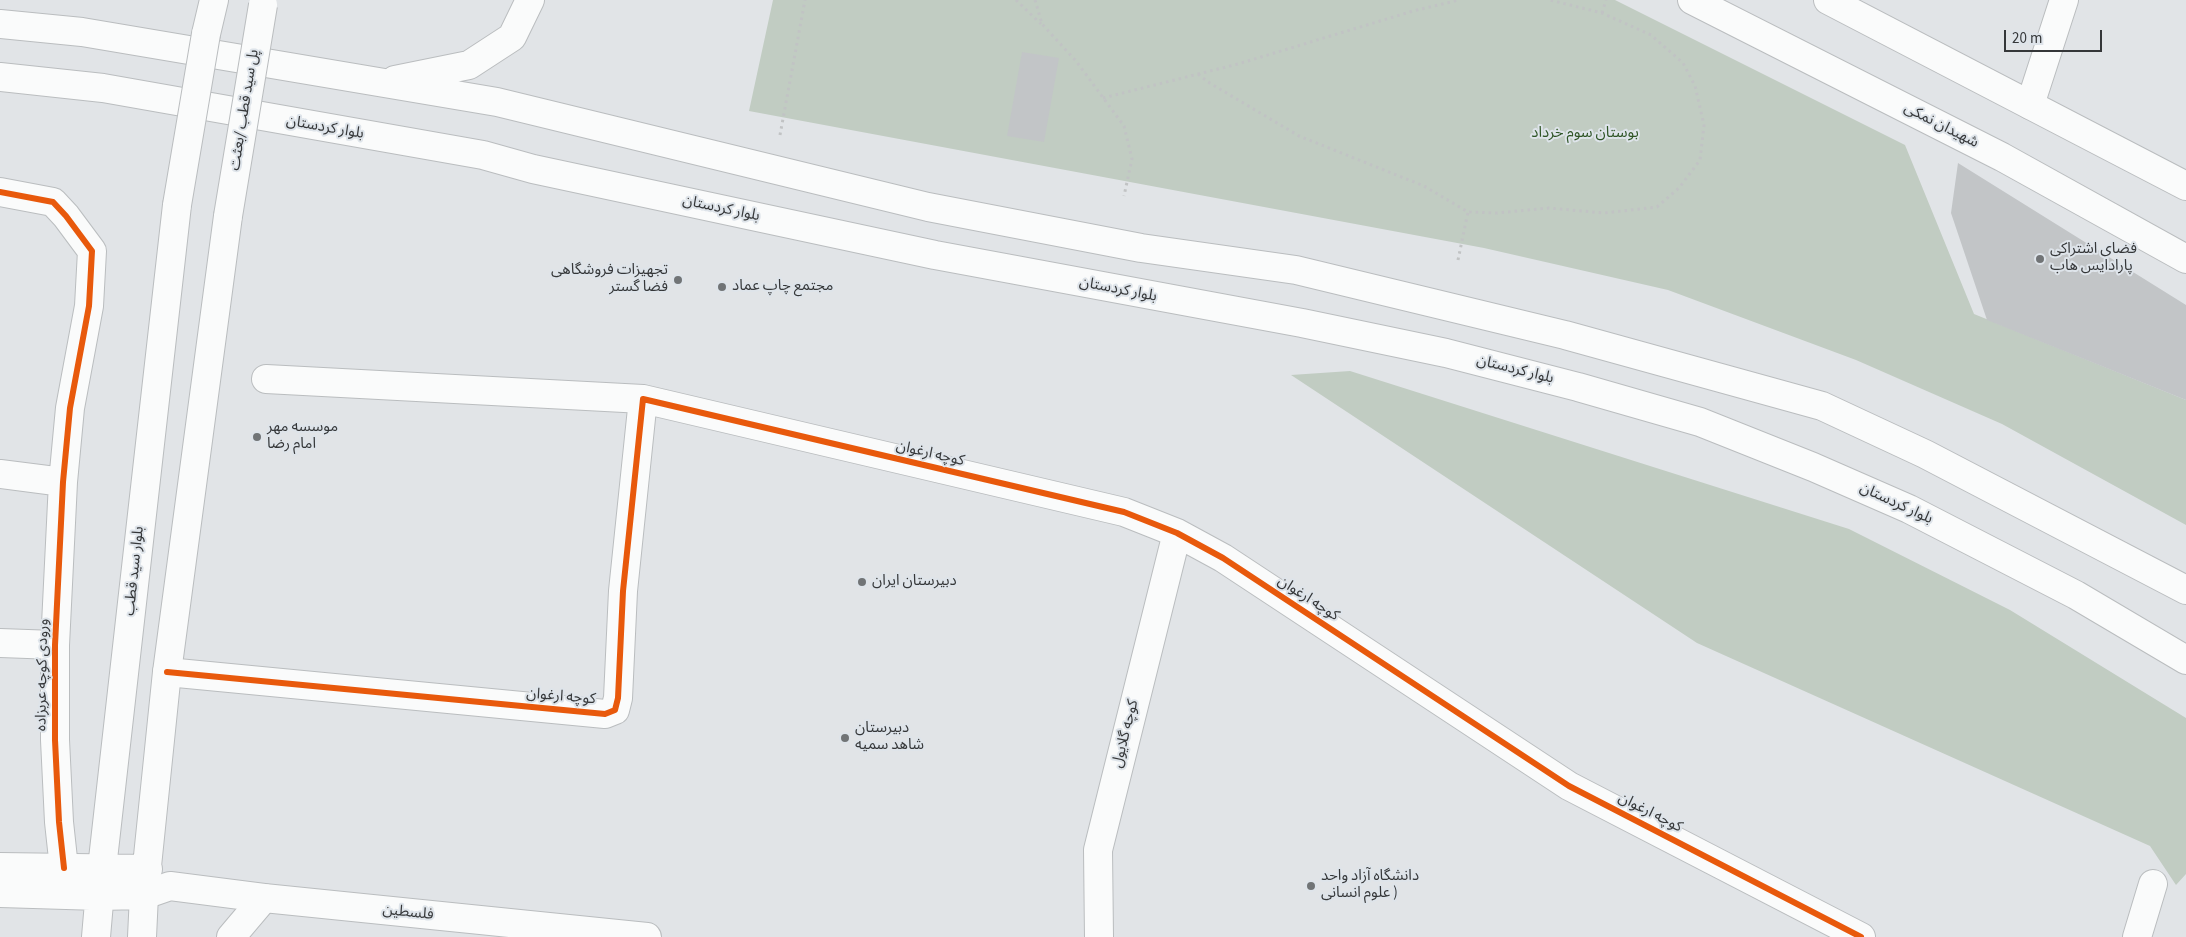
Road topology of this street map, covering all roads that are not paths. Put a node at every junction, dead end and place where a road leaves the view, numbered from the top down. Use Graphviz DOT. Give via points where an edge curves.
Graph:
graph roads {
  1 [pos="214,0"];
  2 [pos="530,0"];
  3 [pos="1692,0"];
  4 [pos="1828,0"];
  5 [pos="2064,0"];
  6 [pos="265,2"];
  7 [pos="0,24"];
  8 [pos="208,44"];
  9 [pos="245,60"];
  10 [pos="0,77"];
  11 [pos="380,83"];
  12 [pos="2030,105"];
  13 [pos="200,106"];
  14 [pos="237,113"];
  15 [pos="2186,186"];
  16 [pos="0,192"];
  17 [pos="2186,259"];
  18 [pos="266,379"];
  19 [pos="643,399"];
  20 [pos="0,474"];
  21 [pos="64,482"];
  22 [pos="1177,533"];
  23 [pos="2186,590"];
  24 [pos="0,643"];
  25 [pos="55,645"];
  26 [pos="2186,660"];
  27 [pos="168,672"];
  28 [pos="0,867"];
  29 [pos="64,868"];
  30 [pos="102,868"];
  31 [pos="146,882"];
  32 [pos="2153,884"];
  33 [pos="0,893"];
  34 [pos="99,896"];
  35 [pos="264,898"];
  36 [pos="96,937"];
  37 [pos="142,937"];
  38 [pos="231,937"];
  39 [pos="647,937"];
  40 [pos="1099,937"];
  41 [pos="1861,937"];
  42 [pos="2137,937"];
  1 -- 8 [label="main road"];
  2 -- 11 [label="main road" via="512,37 469,65"];
  3 -- 17 [label="main road, شهیدان نمکی" via="2002,157"];
  4 -- 12 [label="main road"];
  5 -- 12 [label="main road"];
  6 -- 27 [label="main road, پل سید قطب /بعثت, bridge" via="228,216"];
  7 -- 8 [label="main road"];
  8 -- 9 [label="main road"];
  8 -- 13 [label="main road"];
  8 -- 30 [label="main road, بلوار سید قطب, bridge" via="177,205"];
  9 -- 11 [label="main road"];
  9 -- 14 [label="main road"];
  10 -- 13 [label="main road, بلوار کردستان" via="103,88"];
  11 -- 23 [label="main road" via="497,102 928,207 1141,248 1305,272 1556,333 1822,406 1925,454"];
  12 -- 15 [label="main road"];
  13 -- 14 [label="main road, بلوار کردستان"];
  14 -- 26 [label="main road, بلوار کردستان" via="483,155 543,171 936,255 1409,345 1578,387 1700,422 1909,509 2076,595"];
  16 -- 21 [label="main road, ورودی کوچه عربزاده" via="53,202 92,251 89,306 70,408"];
  18 -- 19 [label="main road"];
  19 -- 22 [label="main road, کوچه ارغوان" via="1124,512"];
  19 -- 27 [label="main road, کوچه ارغوان" via="615,710 605,714"];
  20 -- 21 [label="main road"];
  21 -- 25 [label="main road, ورودی کوچه عربزاده"];
  22 -- 40 [label="main road, کوچه گلایول" via="1098,850"];
  22 -- 41 [label="main road, کوچه ارغوان" via="1223,558 1569,786"];
  24 -- 25 [label="main road"];
  25 -- 29 [label="main road, ورودی کوچه عربزاده" via="55,740"];
  27 -- 31 [label="main road"];
  28 -- 29 [label="main road"];
  29 -- 30 [label="main road"];
  30 -- 31 [label="main road"];
  30 -- 34 [label="main road, بلوار سید قطب"];
  31 -- 34 [label="main road"];
  31 -- 35 [label="main road, فلسطین"];
  31 -- 37 [label="main road"];
  32 -- 42 [label="main road"];
  33 -- 34 [label="main road"];
  34 -- 36 [label="main road, بلوار سید قطب"];
  35 -- 38 [label="main road"];
  35 -- 39 [label="main road, فلسطین"];
}
